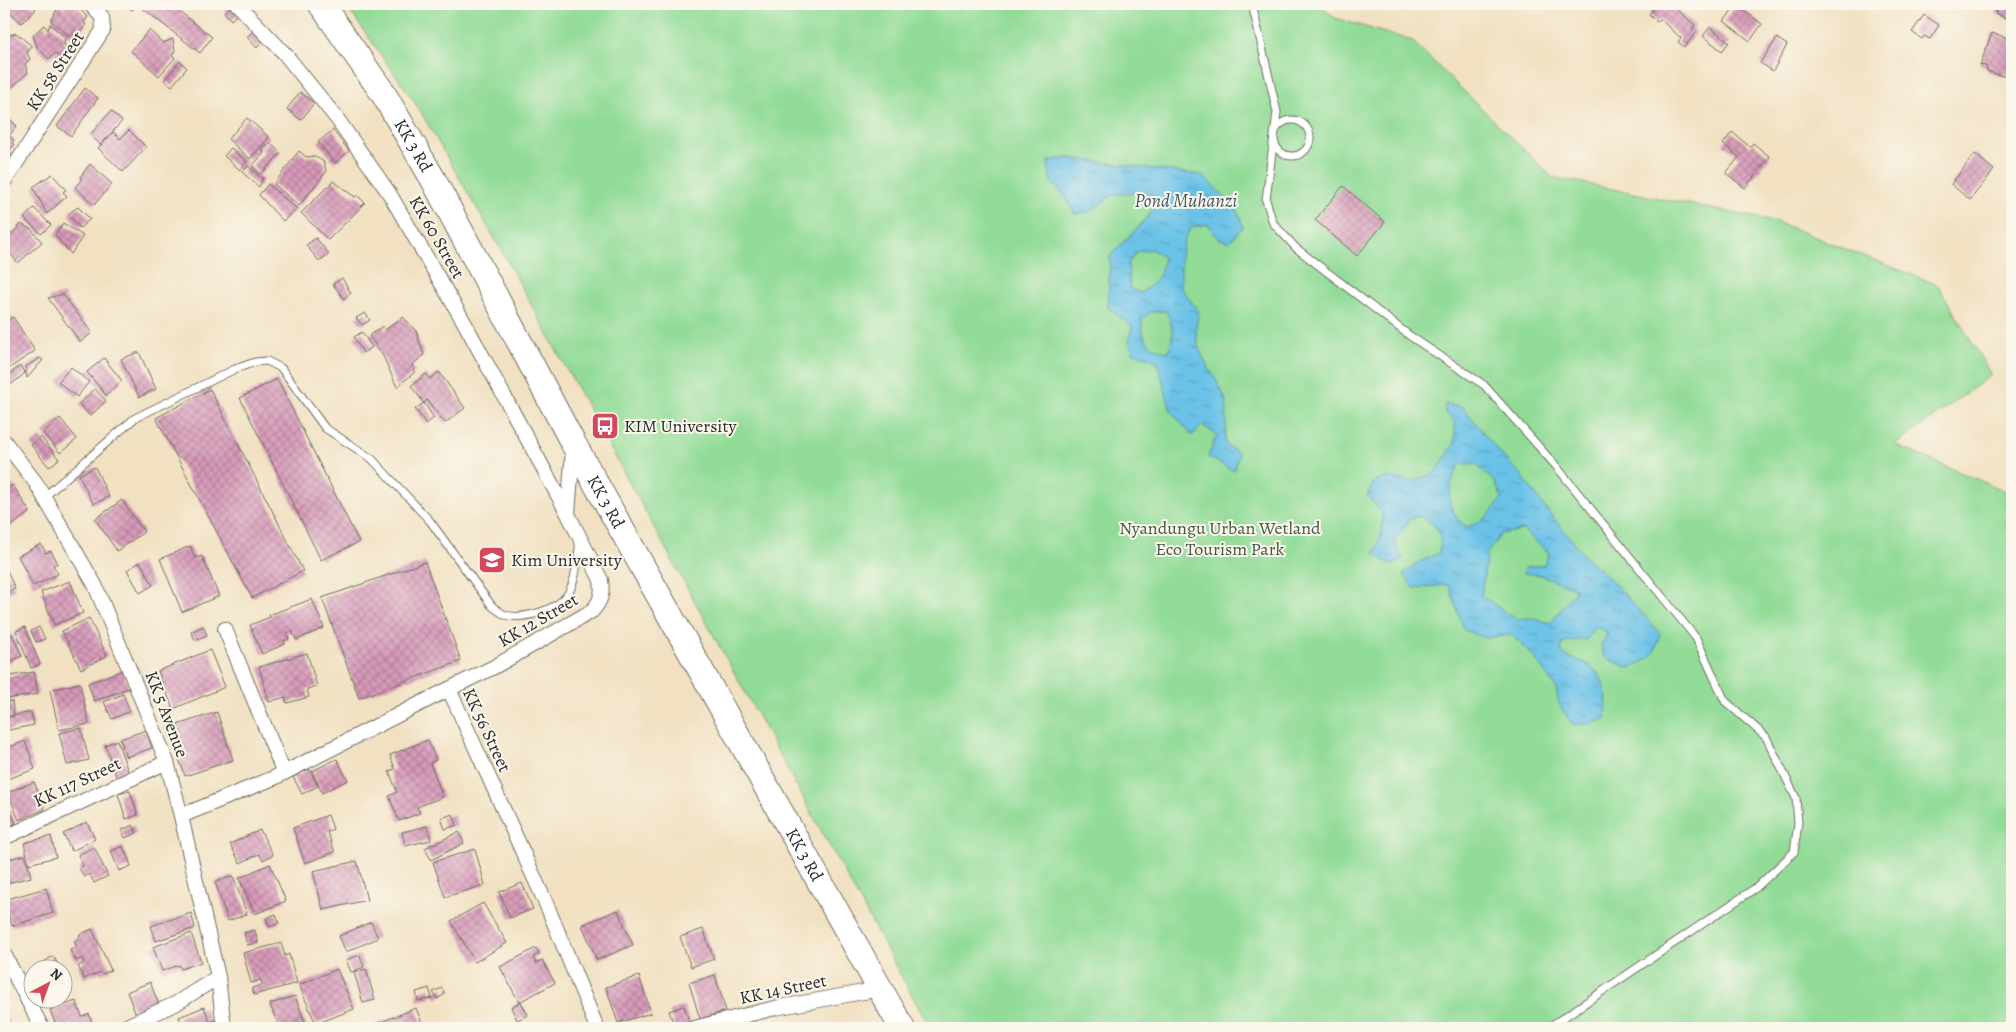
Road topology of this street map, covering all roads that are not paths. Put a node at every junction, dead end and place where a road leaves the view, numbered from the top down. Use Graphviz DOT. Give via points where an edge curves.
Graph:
graph roads {
  1 [pos="90,4"];
  2 [pos="237,4"];
  3 [pos="321,4"];
  4 [pos="1252,4"];
  5 [pos="1274,136"];
  6 [pos="4,182"];
  7 [pos="4,440"];
  8 [pos="573,443"];
  9 [pos="44,497"];
  10 [pos="568,514"];
  11 [pos="581,539"];
  12 [pos="225,629"];
  13 [pos="449,689"];
  14 [pos="167,762"];
  15 [pos="284,773"];
  16 [pos="182,816"];
  17 [pos="4,838"];
  18 [pos="4,954"];
  19 [pos="218,977"];
  20 [pos="880,989"];
  21 [pos="42,1028"];
  22 [pos="122,1028"];
  23 [pos="224,1028"];
  24 [pos="597,1028"];
  25 [pos="694,1028"];
  26 [pos="902,1028"];
  27 [pos="1548,1028"];
  1 -- 6 [label="street, KK 58 Street" via="102,17 103,30"];
  2 -- 10 [label="street, KK 60 Street" via="285,54 338,120 389,192"];
  3 -- 8 [label="highway, KK 3 Rd" via="383,93 433,179"];
  4 -- 5 [label="lane" via="1277,112"];
  5 -- 5 [label="lane" via="1279,126 1295,120 1306,126 1310,138 1306,149 1291,156 1281,152"];
  5 -- 27 [label="lane" via="1266,200 1273,223 1296,248 1326,272 1410,336 1484,385 1556,466 1696,638 1725,701 1766,737 1796,798 1798,823 1794,852 1758,887"];
  7 -- 9 [label="street, KK 5 Avenue"];
  8 -- 10 [label="street"];
  8 -- 20 [label="highway, KK 3 Rd"];
  9 -- 11 [label="lane" via="135,418 235,369 267,361 281,368 324,428 372,458 430,521 492,606 505,615 542,611 568,594 574,581"];
  9 -- 14 [label="street, KK 5 Avenue" via="95,585"];
  10 -- 11 [label="street, KK 12 Street"];
  11 -- 13 [label="street, KK 12 Street" via="601,580 600,603 592,611"];
  12 -- 15 [label="street"];
  13 -- 15 [label="street, KK 56 Street"];
  13 -- 24 [label="street, KK 56 Street" via="548,908"];
  14 -- 16 [label="street, KK 5 Avenue"];
  14 -- 17 [label="street, KK 117 Street"];
  15 -- 16 [label="street, KK 56 Street"];
  16 -- 19 [label="street, KK 5 Avenue"];
  18 -- 21 [label="street"];
  19 -- 22 [label="street" via="175,1004"];
  19 -- 23 [label="street, KK 5 Avenue"];
  20 -- 25 [label="street, KK 14 Street" via="775,1008"];
  20 -- 26 [label="highway, KK 3 Rd"];
}
